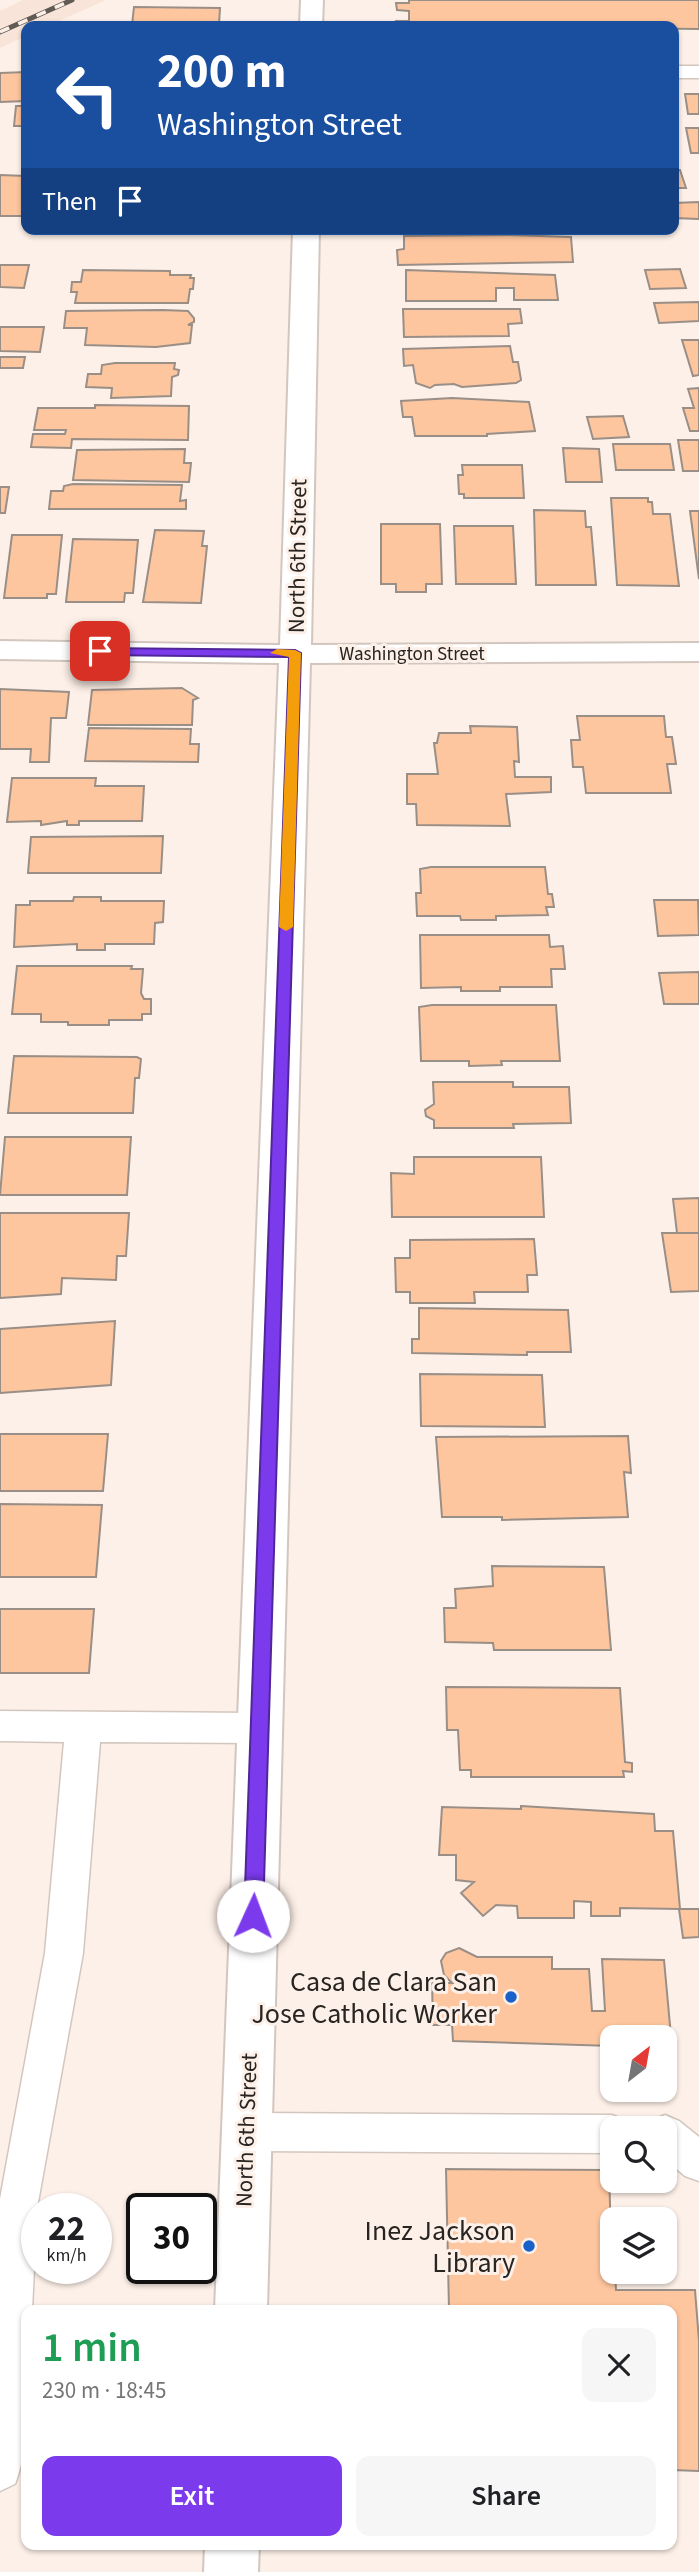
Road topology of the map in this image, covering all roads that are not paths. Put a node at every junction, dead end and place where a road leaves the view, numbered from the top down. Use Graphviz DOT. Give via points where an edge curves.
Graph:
graph roads {
  1 [pos="312,0"];
  2 [pos="311,21"];
  3 [pos="679,72"];
  4 [pos="699,72"];
  5 [pos="306,235"];
  6 [pos="0,650"];
  7 [pos="699,652"];
  8 [pos="295,653"];
  9 [pos="0,1726"];
  10 [pos="83,1727"];
  11 [pos="260,1728"];
  12 [pos="246,2132"];
  13 [pos="600,2134"];
  14 [pos="677,2144"];
  15 [pos="699,2162"];
  16 [pos="10,2206"];
  17 [pos="241,2305"];
  18 [pos="10,2356"];
  19 [pos="0,2469"];
  20 [pos="232,2550"];
  21 [pos="231,2572"];
  1 -- 2 [label="street"];
  3 -- 4 [label="lane"];
  5 -- 8 [label="street, North 6th Street"];
  6 -- 8 [label="street, Washington Street"];
  7 -- 8 [label="street, Washington Street"];
  8 -- 11 [label="street, North 6th Street"];
  9 -- 10 [label="lane"];
  10 -- 11 [label="lane"];
  10 -- 16 [label="lane" via="64,1954"];
  11 -- 12 [label="street, North 6th Street"];
  12 -- 13 [label="lane"];
  12 -- 17 [label="street, North 6th Street"];
  14 -- 15 [label="lane"];
  16 -- 18 [label="lane"];
  18 -- 19 [label="lane"];
  20 -- 21 [label="street"];
}
